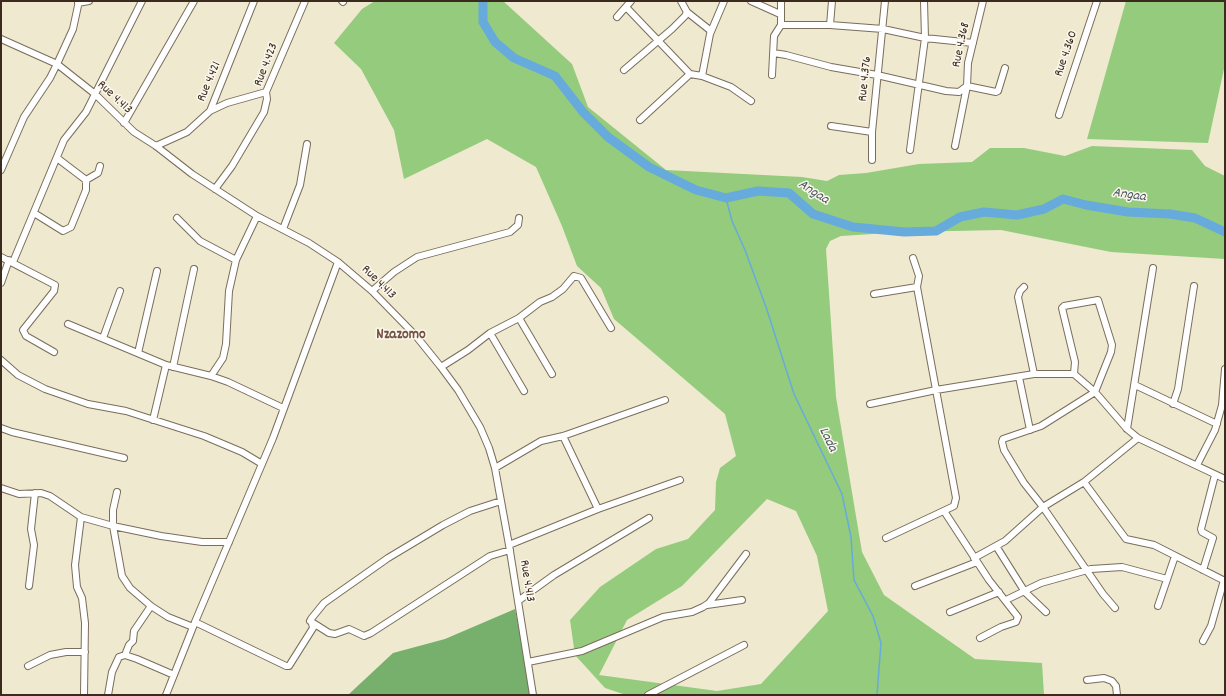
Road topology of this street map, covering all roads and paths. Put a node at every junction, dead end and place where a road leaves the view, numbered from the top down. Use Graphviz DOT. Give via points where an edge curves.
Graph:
graph roads {
  1 [pos="89,1"];
  2 [pos="142,1"];
  3 [pos="194,1"];
  4 [pos="254,1"];
  5 [pos="305,1"];
  6 [pos="631,1"];
  7 [pos="681,1"];
  8 [pos="724,1"];
  9 [pos="751,1"];
  10 [pos="781,1"];
  11 [pos="832,1"];
  12 [pos="885,1"];
  13 [pos="924,1"];
  14 [pos="983,1"];
  15 [pos="1097,1"];
  16 [pos="78,2"];
  17 [pos="626,7"];
  18 [pos="687,12"];
  19 [pos="780,14"];
  20 [pos="617,17"];
  21 [pos="781,25"];
  22 [pos="830,26"];
  23 [pos="882,29"];
  24 [pos="711,31"];
  25 [pos="925,38"];
  26 [pos="1,39"];
  27 [pos="657,41"];
  28 [pos="973,43"];
  29 [pos="774,53"];
  30 [pos="57,64"];
  31 [pos="1005,68"];
  32 [pos="624,70"];
  33 [pos="690,74"];
  34 [pos="772,75"];
  35 [pos="878,75"];
  36 [pos="702,76"];
  37 [pos="918,84"];
  38 [pos="967,86"];
  39 [pos="266,92"];
  40 [pos="95,94"];
  41 [pos="751,101"];
  42 [pos="210,111"];
  43 [pos="1059,115"];
  44 [pos="640,120"];
  45 [pos="124,123"];
  46 [pos="831,126"];
  47 [pos="872,132"];
  48 [pos="307,144"];
  49 [pos="156,146"];
  50 [pos="955,146"];
  51 [pos="910,150"];
  52 [pos="57,158"];
  53 [pos="872,160"];
  54 [pos="100,166"];
  55 [pos="1,170"];
  56 [pos="86,180"];
  57 [pos="215,189"];
  58 [pos="34,213"];
  59 [pos="257,216"];
  60 [pos="177,218"];
  61 [pos="519,218"];
  62 [pos="283,229"];
  63 [pos="1,257"];
  64 [pos="913,258"];
  65 [pos="236,260"];
  66 [pos="11,261"];
  67 [pos="338,262"];
  68 [pos="1153,268"];
  69 [pos="194,269"];
  70 [pos="157,271"];
  71 [pos="1,283"];
  72 [pos="1194,286"];
  73 [pos="1024,287"];
  74 [pos="917,288"];
  75 [pos="120,291"];
  76 [pos="372,291"];
  77 [pos="874,294"];
  78 [pos="519,318"];
  79 [pos="68,324"];
  80 [pos="611,328"];
  81 [pos="490,333"];
  82 [pos="103,338"];
  83 [pos="54,352"];
  84 [pos="138,353"];
  85 [pos="1,360"];
  86 [pos="166,365"];
  87 [pos="173,367"];
  88 [pos="441,367"];
  89 [pos="1225,369"];
  90 [pos="552,374"];
  91 [pos="1034,374"];
  92 [pos="1074,374"];
  93 [pos="211,376"];
  94 [pos="1019,377"];
  95 [pos="1135,385"];
  96 [pos="936,390"];
  97 [pos="524,391"];
  98 [pos="1095,392"];
  99 [pos="665,400"];
  100 [pos="870,404"];
  101 [pos="1173,404"];
  102 [pos="283,408"];
  103 [pos="153,420"];
  104 [pos="1217,424"];
  105 [pos="1,428"];
  106 [pos="1127,429"];
  107 [pos="1030,430"];
  108 [pos="563,436"];
  109 [pos="1138,438"];
  110 [pos="124,458"];
  111 [pos="262,464"];
  112 [pos="1197,465"];
  113 [pos="495,468"];
  114 [pos="1215,475"];
  115 [pos="1225,479"];
  116 [pos="680,480"];
  117 [pos="1084,482"];
  118 [pos="1,488"];
  119 [pos="117,492"];
  120 [pos="35,493"];
  121 [pos="501,501"];
  122 [pos="1043,507"];
  123 [pos="598,509"];
  124 [pos="944,511"];
  125 [pos="81,517"];
  126 [pos="649,518"];
  127 [pos="113,526"];
  128 [pos="886,538"];
  129 [pos="229,542"];
  130 [pos="996,546"];
  131 [pos="509,548"];
  132 [pos="746,554"];
  133 [pos="1175,556"];
  134 [pos="975,560"];
  135 [pos="1087,570"];
  136 [pos="1203,570"];
  137 [pos="1167,579"];
  138 [pos="1225,580"];
  139 [pos="29,586"];
  140 [pos="915,586"];
  141 [pos="999,592"];
  142 [pos="1025,592"];
  143 [pos="742,600"];
  144 [pos="1006,600"];
  145 [pos="518,601"];
  146 [pos="707,605"];
  147 [pos="151,606"];
  148 [pos="1158,606"];
  149 [pos="1115,608"];
  150 [pos="950,612"];
  151 [pos="1046,612"];
  152 [pos="310,621"];
  153 [pos="194,624"];
  154 [pos="980,638"];
  155 [pos="1203,641"];
  156 [pos="744,645"];
  157 [pos="85,652"];
  158 [pos="125,655"];
  159 [pos="528,662"];
  160 [pos="28,666"];
  161 [pos="174,675"];
  162 [pos="1087,680"];
  163 [pos="84,695"];
  164 [pos="108,695"];
  165 [pos="166,695"];
  166 [pos="533,695"];
  167 [pos="648,695"];
  168 [pos="1117,695"];
  1 -- 16 [label="street"];
  2 -- 40 [label="street"];
  3 -- 45 [label="street"];
  4 -- 42 [label="street, Rue 4.421"];
  5 -- 39 [label="street, Rue 4.423"];
  6 -- 17 [label="street"];
  7 -- 18 [label="street"];
  8 -- 24 [label="street"];
  9 -- 19 [label="street"];
  10 -- 19 [label="street"];
  11 -- 22 [label="street"];
  12 -- 23 [label="street, Rue 4.376"];
  13 -- 25 [label="street"];
  14 -- 28 [label="street, Rue 4.368"];
  15 -- 43 [label="street, Rue 4.360"];
  16 -- 30 [label="street" via="73,29"];
  17 -- 20 [label="street"];
  17 -- 27 [label="street"];
  18 -- 24 [label="street"];
  18 -- 27 [label="street"];
  19 -- 21 [label="street"];
  21 -- 22 [label="street"];
  21 -- 29 [label="street" via="774,36"];
  22 -- 23 [label="street"];
  23 -- 25 [label="street"];
  23 -- 35 [label="street, Rue 4.376"];
  24 -- 36 [label="street"];
  25 -- 28 [label="street"];
  25 -- 37 [label="street"];
  26 -- 30 [label="street, Rue 4.413"];
  27 -- 32 [label="street"];
  27 -- 33 [label="street"];
  28 -- 38 [label="street, Rue 4.368" via="968,63"];
  29 -- 34 [label="street"];
  29 -- 35 [label="street" via="838,69"];
  30 -- 40 [label="street, Rue 4.413"];
  30 -- 55 [label="street" via="24,117"];
  31 -- 38 [label="street, Rue 4.368" via="996,92"];
  33 -- 36 [label="street"];
  33 -- 44 [label="street"];
  35 -- 37 [label="street"];
  35 -- 47 [label="street, Rue 4.376"];
  36 -- 41 [label="street" via="731,87"];
  37 -- 38 [label="street" via="959,92"];
  37 -- 51 [label="street"];
  38 -- 50 [label="street"];
  39 -- 42 [label="street" via="227,102"];
  39 -- 57 [label="street, Rue 4.423" via="264,112"];
  40 -- 45 [label="street, Rue 4.413"];
  40 -- 52 [label="street" via="86,112 64,140"];
  42 -- 49 [label="street, Rue 4.421" via="187,132"];
  45 -- 49 [label="street, Rue 4.413"];
  46 -- 47 [label="street"];
  47 -- 53 [label="street, Rue 4.376"];
  48 -- 62 [label="street" via="300,185"];
  49 -- 57 [label="street, Rue 4.413"];
  52 -- 56 [label="street"];
  52 -- 58 [label="street"];
  54 -- 56 [label="street" via="98,173"];
  56 -- 58 [label="street" via="86,190 68,230 59,229"];
  57 -- 59 [label="street, Rue 4.413"];
  58 -- 66 [label="street"];
  59 -- 62 [label="street, Rue 4.413"];
  59 -- 65 [label="street"];
  60 -- 65 [label="street" via="200,241"];
  61 -- 76 [label="street" via="518,225 510,232 417,257"];
  62 -- 67 [label="street, Rue 4.413"];
  63 -- 66 [label="street"];
  64 -- 74 [label="street" via="919,276"];
  65 -- 93 [label="street" via="229,291 223,358"];
  66 -- 71 [label="street"];
  66 -- 83 [label="street" via="55,285 54,291 23,330 26,336"];
  67 -- 76 [label="street, Rue 4.413"];
  67 -- 102 [label="street"];
  68 -- 95 [label="street"];
  69 -- 87 [label="street"];
  70 -- 84 [label="street"];
  72 -- 101 [label="street" via="1178,389"];
  73 -- 91 [label="street" via="1018,297"];
  74 -- 77 [label="street"];
  74 -- 96 [label="street"];
  75 -- 82 [label="street"];
  76 -- 88 [label="street, Rue 4.413" via="416,336"];
  78 -- 80 [label="street" via="534,305 564,289 574,276 577,276 581,278"];
  78 -- 81 [label="street"];
  78 -- 90 [label="street"];
  79 -- 82 [label="street"];
  81 -- 88 [label="street"];
  81 -- 97 [label="street"];
  82 -- 84 [label="street"];
  84 -- 86 [label="street"];
  85 -- 103 [label="street" via="18,375 45,389 83,402"];
  86 -- 87 [label="street"];
  86 -- 103 [label="street"];
  87 -- 93 [label="street"];
  88 -- 113 [label="street, Rue 4.413" via="480,427"];
  89 -- 104 [label="street" via="1222,405"];
  91 -- 92 [label="street"];
  91 -- 94 [label="street"];
  92 -- 98 [label="street"];
  92 -- 98 [label="street" via="1075,362 1062,308 1098,300 1112,345"];
  93 -- 102 [label="street"];
  94 -- 96 [label="street"];
  94 -- 107 [label="street"];
  95 -- 101 [label="street"];
  95 -- 106 [label="street"];
  96 -- 100 [label="street"];
  96 -- 124 [label="street" via="956,498 954,506"];
  98 -- 106 [label="street"];
  98 -- 107 [label="street" via="1041,426"];
  99 -- 108 [label="street"];
  101 -- 104 [label="street"];
  102 -- 111 [label="street"];
  103 -- 111 [label="street" via="204,436"];
  104 -- 112 [label="street"];
  105 -- 110 [label="street"];
  106 -- 109 [label="street"];
  107 -- 122 [label="street" via="1003,439 1002,442 1004,450 1024,483"];
  108 -- 113 [label="street" via="541,441"];
  108 -- 123 [label="street"];
  109 -- 112 [label="street"];
  109 -- 117 [label="street"];
  111 -- 129 [label="street"];
  112 -- 114 [label="street"];
  113 -- 121 [label="street, Rue 4.413"];
  114 -- 115 [label="street"];
  114 -- 136 [label="street" via="1201,529 1213,538"];
  116 -- 123 [label="street"];
  117 -- 122 [label="street"];
  117 -- 133 [label="street" via="1126,540 1154,545"];
  118 -- 120 [label="street" via="19,494"];
  119 -- 127 [label="street"];
  120 -- 125 [label="street" via="50,496"];
  120 -- 139 [label="street" via="31,529 34,545"];
  121 -- 131 [label="street, Rue 4.413"];
  121 -- 152 [label="street" via="470,511 388,558 324,603"];
  122 -- 130 [label="street"];
  122 -- 135 [label="street"];
  123 -- 131 [label="street"];
  124 -- 128 [label="street"];
  124 -- 134 [label="street"];
  125 -- 127 [label="street"];
  125 -- 157 [label="street" via="75,565 77,587 84,608"];
  126 -- 145 [label="street" via="554,575"];
  127 -- 129 [label="street" via="202,542"];
  127 -- 147 [label="street" via="122,576 130,588"];
  129 -- 153 [label="street"];
  130 -- 134 [label="street"];
  130 -- 142 [label="street"];
  131 -- 145 [label="street, Rue 4.413"];
  131 -- 152 [label="street" via="490,556 364,636 349,629 335,634 329,633"];
  132 -- 146 [label="street"];
  133 -- 136 [label="street"];
  133 -- 137 [label="street"];
  134 -- 140 [label="street"];
  134 -- 141 [label="street"];
  135 -- 137 [label="street" via="1122,567"];
  135 -- 142 [label="street" via="1042,583"];
  135 -- 149 [label="street" via="1102,594"];
  136 -- 138 [label="street"];
  137 -- 148 [label="street"];
  138 -- 155 [label="street" via="1211,626"];
  141 -- 144 [label="street"];
  141 -- 150 [label="street"];
  142 -- 144 [label="street"];
  142 -- 151 [label="street"];
  143 -- 146 [label="street"];
  144 -- 154 [label="street" via="1018,620"];
  145 -- 159 [label="street, Rue 4.413"];
  146 -- 159 [label="street" via="692,612 663,617 582,651"];
  147 -- 153 [label="street" via="168,617"];
  147 -- 158 [label="street" via="134,631 133,641"];
  152 -- 153 [label="street" via="312,631 291,665 286,666"];
  153 -- 161 [label="street"];
  156 -- 167 [label="street"];
  157 -- 160 [label="street" via="50,655"];
  157 -- 163 [label="street"];
  158 -- 161 [label="street"];
  158 -- 164 [label="street" via="116,660"];
  159 -- 166 [label="street, Rue 4.413"];
  161 -- 165 [label="street"];
  162 -- 168 [label="street" via="1104,678 1112,681 1116,686"];
}
